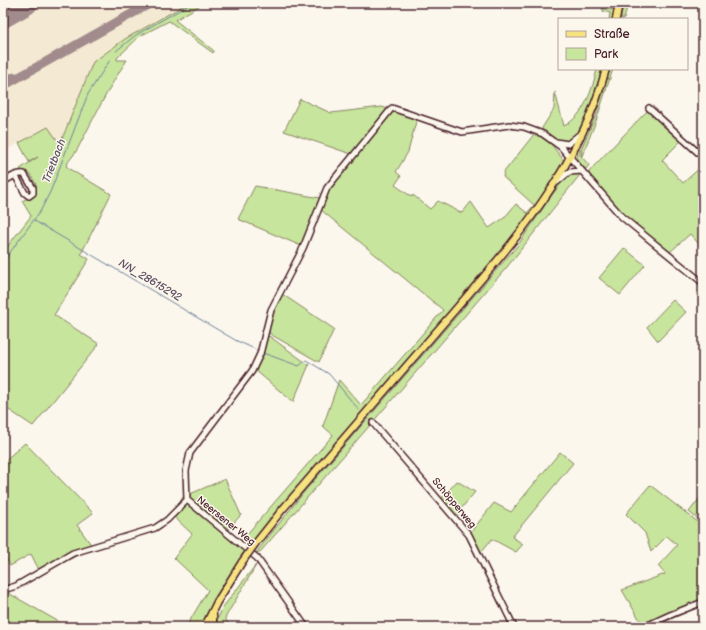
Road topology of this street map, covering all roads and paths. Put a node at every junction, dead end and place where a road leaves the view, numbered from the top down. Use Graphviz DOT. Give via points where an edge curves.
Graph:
graph roads {
  1 [pos="619,3"];
  2 [pos="616,18"];
  3 [pos="606,70"];
  4 [pos="649,108"];
  5 [pos="587,123"];
  6 [pos="554,141"];
  7 [pos="703,157"];
  8 [pos="570,158"];
  9 [pos="582,170"];
  10 [pos="15,175"];
  11 [pos="3,182"];
  12 [pos="556,182"];
  13 [pos="703,283"];
  14 [pos="373,423"];
  15 [pos="187,500"];
  16 [pos="3,590"];
  17 [pos="703,602"];
  18 [pos="214,608"];
  19 [pos="203,626"];
  20 [pos="213,627"];
  21 [pos="306,627"];
  22 [pos="514,627"];
  23 [pos="644,627"];
  1 -- 2 [label="main road"];
  3 -- 5 [label="main road"];
  4 -- 7 [label="street"];
  5 -- 6 [label="street" via="572,142 564,144"];
  5 -- 8 [label="main road"];
  6 -- 8 [label="street"];
  6 -- 15 [label="street" via="536,131 509,125 462,132 392,108 327,188 304,248 272,310 260,354 252,371 190,453 186,472"];
  8 -- 9 [label="street"];
  8 -- 12 [label="main road"];
  9 -- 12 [label="street" via="569,172"];
  9 -- 13 [label="street" via="619,215"];
  10 -- 11 [label="street"];
  12 -- 18 [label="main road, bridge" via="500,258 282,510 242,562"];
  14 -- 22 [label="street, Schöpperweg" via="469,535"];
  15 -- 16 [label="street, Neersener Weg" via="155,528 73,553 16,586"];
  15 -- 21 [label="street, Neersener Weg" via="257,558"];
  17 -- 23 [label="street"];
  18 -- 19 [label="main road"];
  18 -- 20 [label="main road"];
  19 -- 20 [label="main road"];
}
